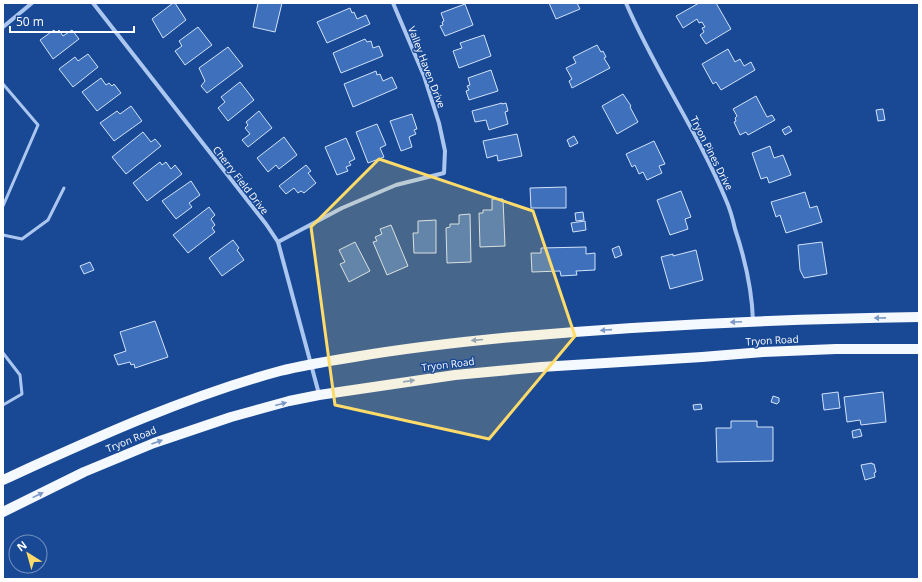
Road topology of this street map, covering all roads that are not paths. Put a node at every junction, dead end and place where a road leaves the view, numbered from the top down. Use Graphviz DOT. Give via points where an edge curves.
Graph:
graph roads {
  1 [pos="32,3"];
  2 [pos="93,3"];
  3 [pos="393,3"];
  4 [pos="626,3"];
  5 [pos="3,27"];
  6 [pos="3,84"];
  7 [pos="64,188"];
  8 [pos="3,206"];
  9 [pos="3,234"];
  10 [pos="278,242"];
  11 [pos="919,317"];
  12 [pos="753,321"];
  13 [pos="919,349"];
  14 [pos="3,353"];
  15 [pos="310,364"];
  16 [pos="319,395"];
  17 [pos="3,405"];
  18 [pos="3,480"];
  19 [pos="3,512"];
  1 -- 5 [label="street"];
  2 -- 10 [label="street, Cherry Field Drive"];
  3 -- 10 [label="street, Valley Haven Drive" via="424,76 440,123 445,151 444,173 396,185 342,208"];
  4 -- 12 [label="street, Tryon Pines Drive" via="727,201 745,261"];
  6 -- 8 [label="lane" via="38,125"];
  7 -- 9 [label="lane" via="48,220 22,239"];
  10 -- 15 [label="street, Cherry Field Drive"];
  11 -- 12 [label="main road, Tryon Road, one-way"];
  12 -- 15 [label="main road, Tryon Road, one-way" via="450,343"];
  16 -- 13 [label="main road, Tryon Road, one-way" via="455,375 541,367 763,352"];
  14 -- 17 [label="lane" via="20,375 22,394"];
  15 -- 16 [label="street, Cherry Field Drive"];
  15 -- 18 [label="main road, Tryon Road" via="238,383 187,402"];
  19 -- 16 [label="main road, Tryon Road, one-way" via="84,472 154,442 289,401"];
}
